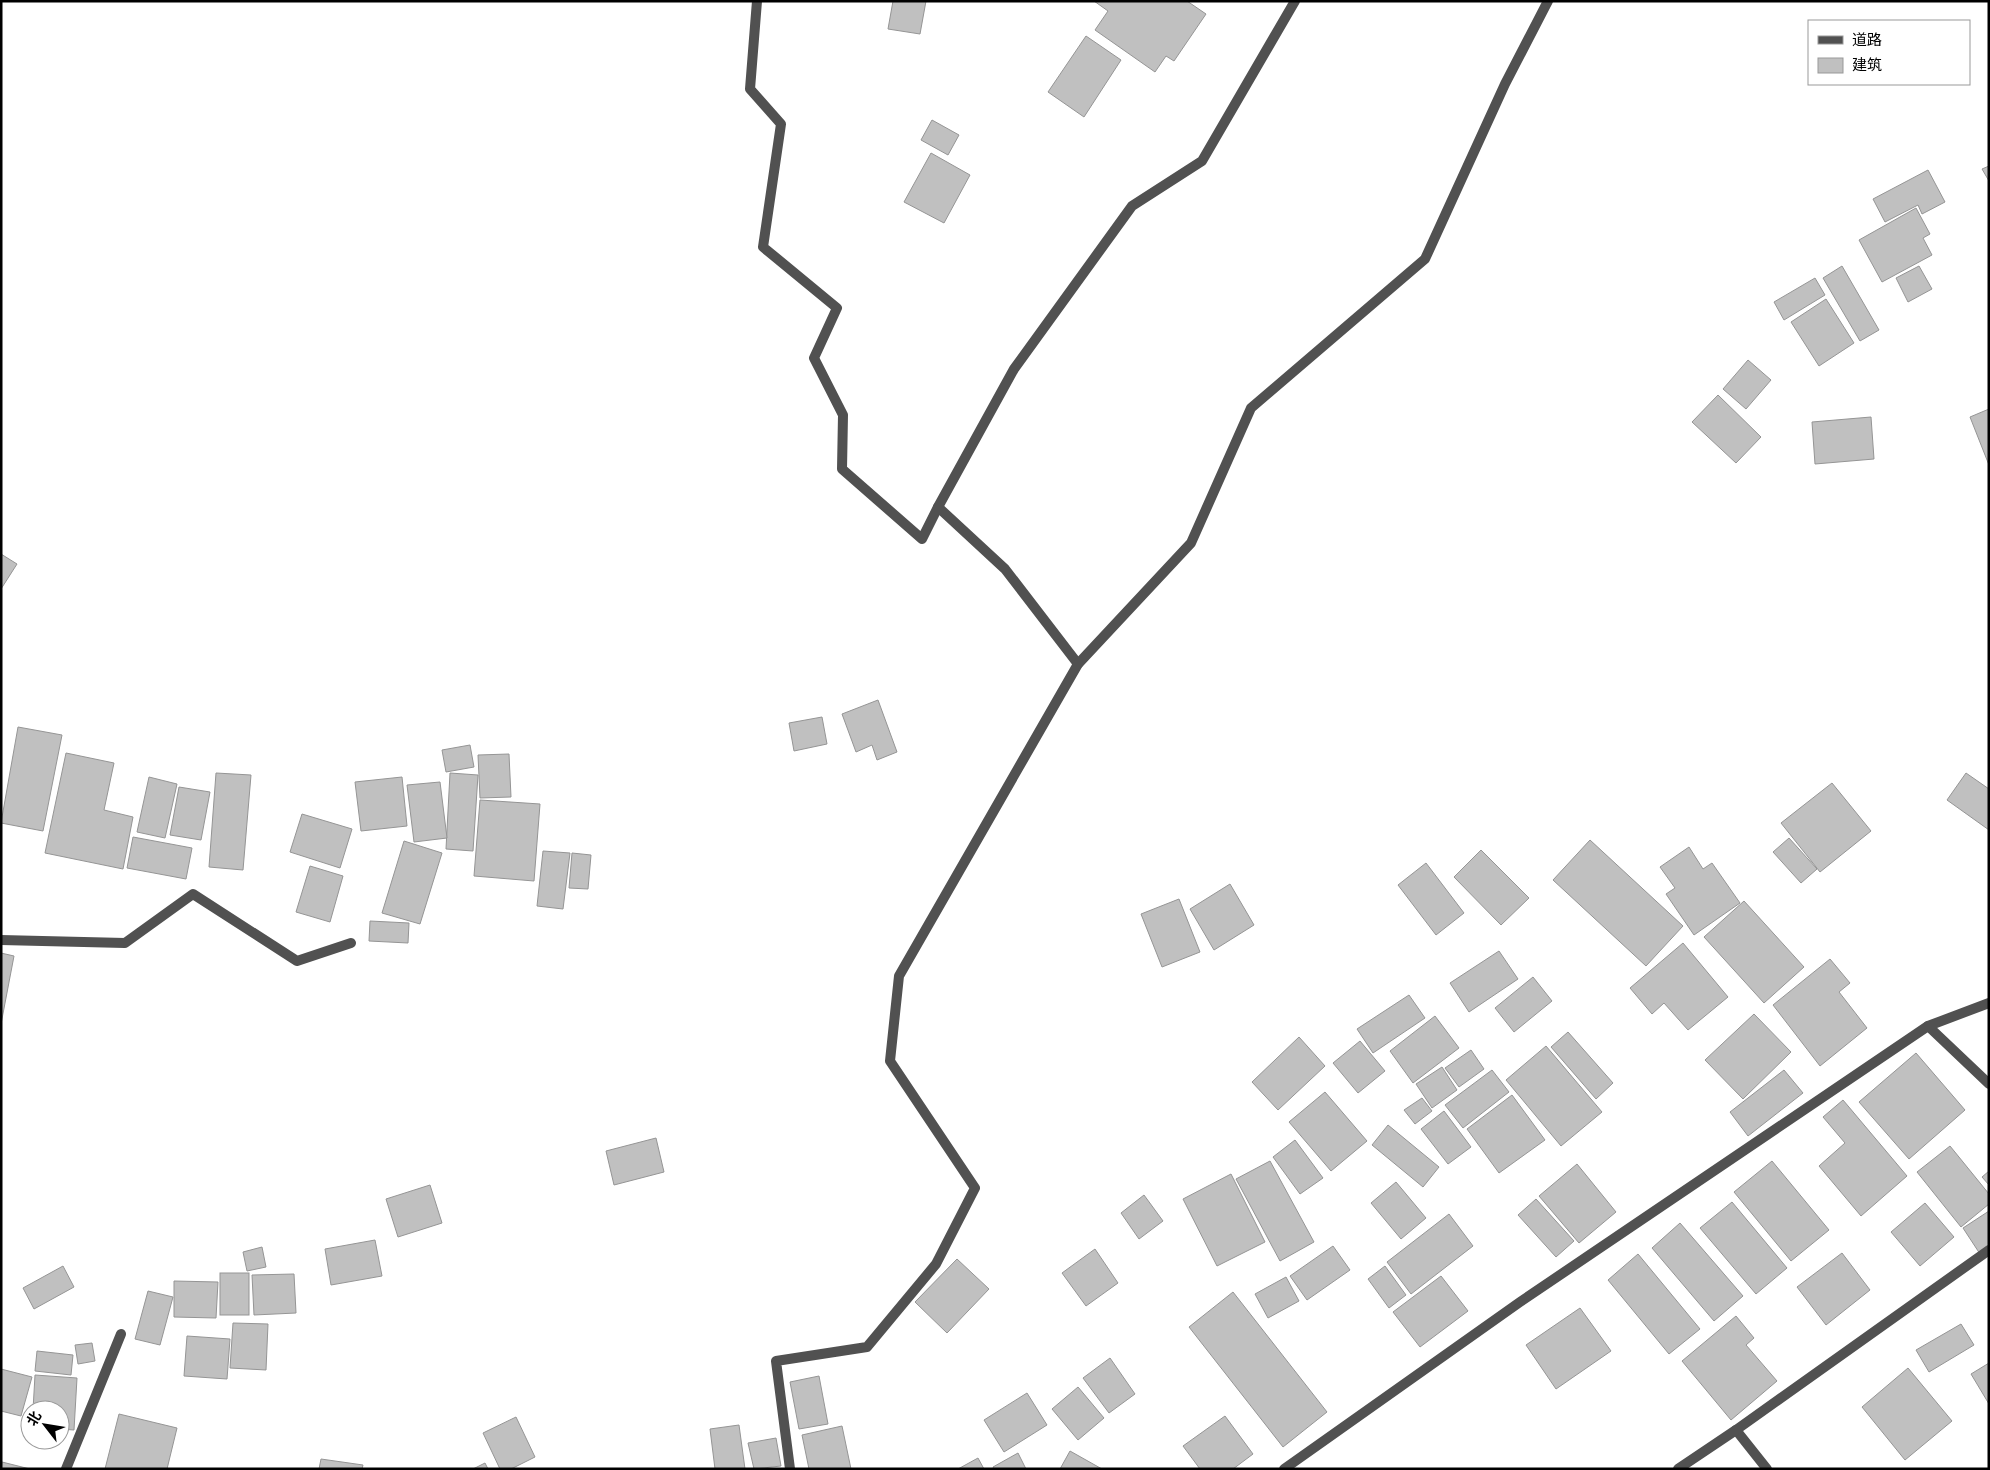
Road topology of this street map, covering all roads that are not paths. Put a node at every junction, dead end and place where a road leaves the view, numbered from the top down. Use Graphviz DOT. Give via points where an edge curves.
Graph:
graph roads {
  1 [pos="757,1"];
  2 [pos="1295,1"];
  3 [pos="1548,1"];
  4 [pos="938,508"];
  5 [pos="1078,664"];
  6 [pos="1,940"];
  7 [pos="352,944"];
  8 [pos="1989,1003"];
  9 [pos="1928,1026"];
  10 [pos="1989,1084"];
  11 [pos="1989,1250"];
  12 [pos="121,1334"];
  13 [pos="1736,1430"];
  14 [pos="66,1469"];
  15 [pos="790,1469"];
  16 [pos="1284,1469"];
  17 [pos="1678,1469"];
  18 [pos="1767,1469"];
  1 -- 4 [label="street" via="750,89 781,124 764,248 837,308 814,358 843,416 842,469 922,540"];
  2 -- 4 [label="street" via="1202,161 1132,206 1014,369"];
  3 -- 5 [label="street" via="1505,84 1425,259 1251,408 1191,543"];
  4 -- 5 [label="street" via="1005,569"];
  5 -- 15 [label="street" via="899,976 890,1061 975,1188 936,1264 867,1348 776,1361"];
  6 -- 7 [label="street" via="125,943 193,894 297,961"];
  8 -- 9 [label="street"];
  9 -- 10 [label="street"];
  9 -- 16 [label="street" via="1528,1297"];
  11 -- 13 [label="street"];
  12 -- 14 [label="street"];
  13 -- 17 [label="street"];
  13 -- 18 [label="street"];
}
